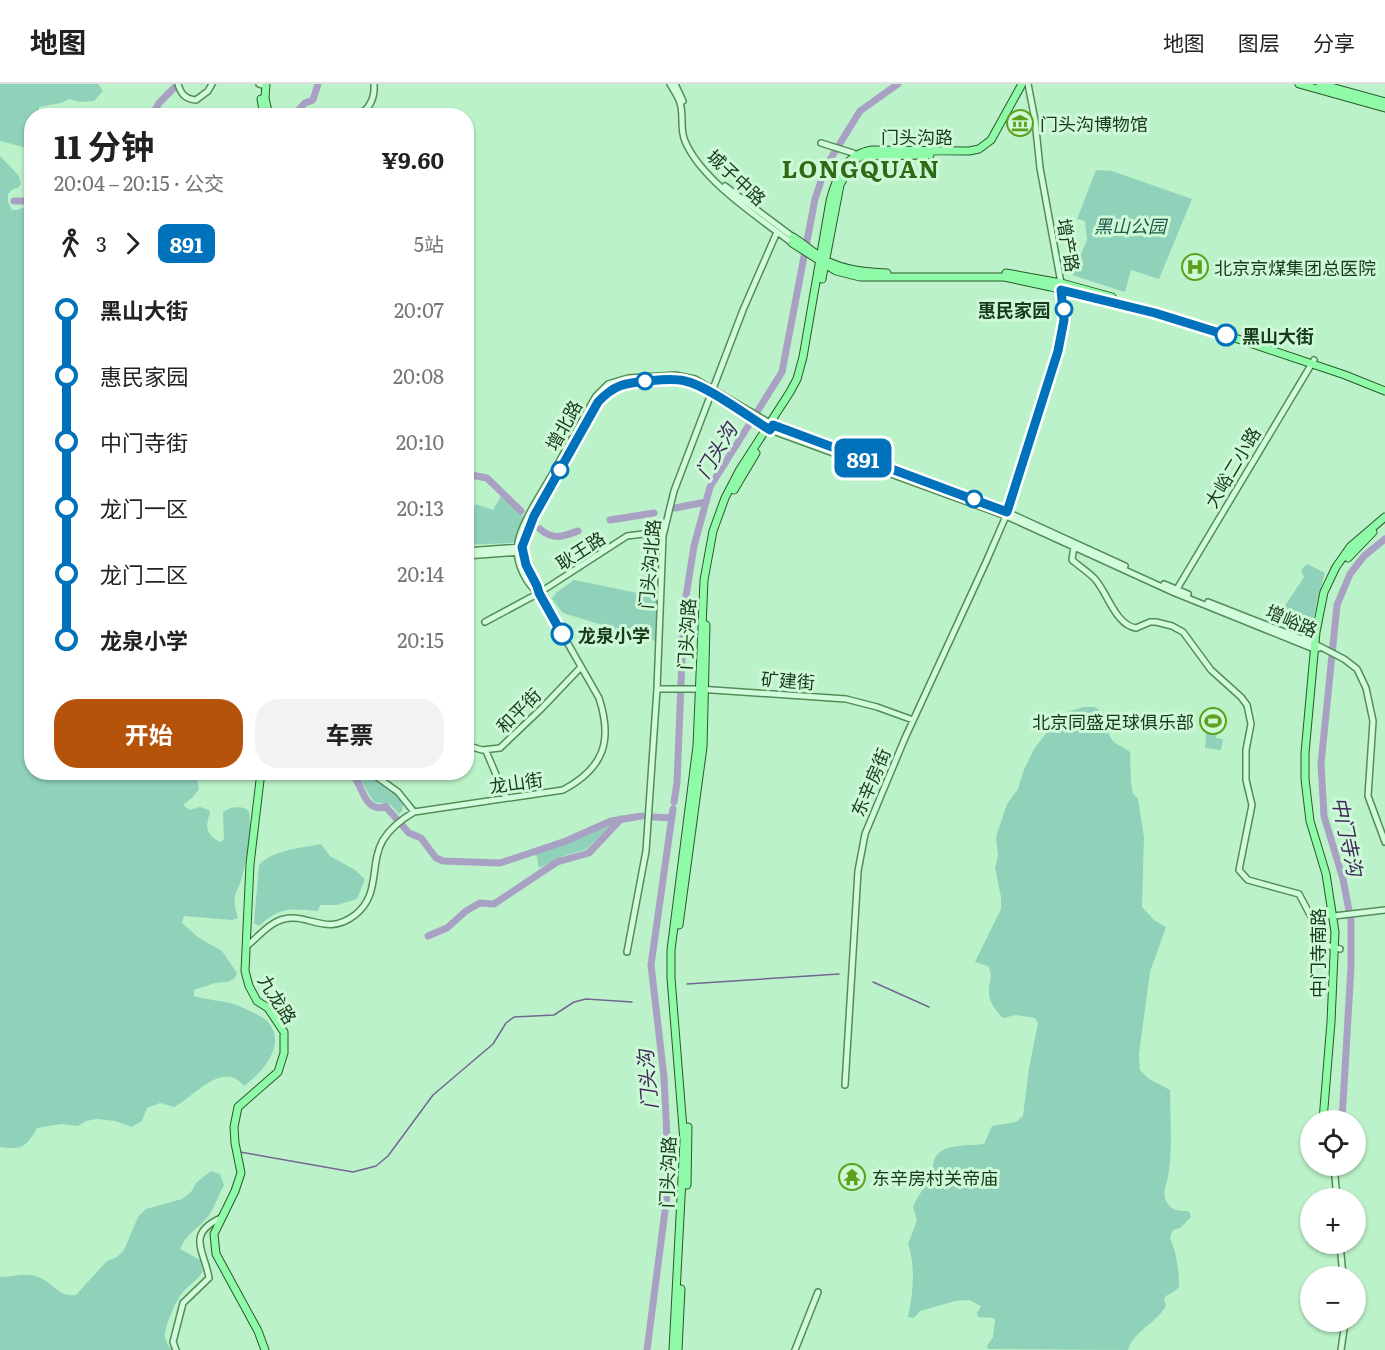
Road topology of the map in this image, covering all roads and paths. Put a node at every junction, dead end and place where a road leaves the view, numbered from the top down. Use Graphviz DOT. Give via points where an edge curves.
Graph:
graph roads {
  1 [pos="178,84"];
  2 [pos="212,84"];
  3 [pos="262,84"];
  4 [pos="374,84"];
  5 [pos="672,84"];
  6 [pos="1022,84"];
  7 [pos="1028,84"];
  8 [pos="1299,84"];
  9 [pos="1320,84"];
  10 [pos="1385,102"];
  11 [pos="264,108"];
  12 [pos="267,108"];
  13 [pos="369,108"];
  14 [pos="1385,108"];
  15 [pos="824,144"];
  16 [pos="858,156"];
  17 [pos="777,232"];
  18 [pos="793,240"];
  19 [pos="820,259"];
  20 [pos="1061,286"];
  21 [pos="1313,362"];
  22 [pos="1385,386"];
  23 [pos="712,391"];
  24 [pos="1385,391"];
  25 [pos="767,425"];
  26 [pos="1006,514"];
  27 [pos="1385,517"];
  28 [pos="1385,522"];
  29 [pos="663,536"];
  30 [pos="1074,546"];
  31 [pos="520,549"];
  32 [pos="474,551"];
  33 [pos="474,555"];
  34 [pos="1177,589"];
  35 [pos="539,593"];
  36 [pos="485,622"];
  37 [pos="1318,648"];
  38 [pos="581,667"];
  39 [pos="657,689"];
  40 [pos="699,689"];
  41 [pos="913,720"];
  42 [pos="474,747"];
  43 [pos="486,750"];
  44 [pos="260,780"];
  45 [pos="381,780"];
  46 [pos="506,798"];
  47 [pos="414,812"];
  48 [pos="1385,842"];
  49 [pos="1385,910"];
  50 [pos="1338,916"];
  51 [pos="247,946"];
  52 [pos="1337,949"];
  53 [pos="627,952"];
  54 [pos="845,1085"];
  55 [pos="1324,1110"];
  56 [pos="1329,1110"];
  57 [pos="221,1218"];
  58 [pos="818,1292"];
  59 [pos="1344,1332"];
  60 [pos="176,1350"];
  61 [pos="265,1350"];
  62 [pos="673,1350"];
  63 [pos="678,1350"];
  64 [pos="795,1350"];
  65 [pos="1341,1350"];
  1 -- 2 [label="street" via="182,94 196,100"];
  3 -- 11 [label="main road"];
  3 -- 12 [label="main road"];
  4 -- 13 [label="street"];
  5 -- 17 [label="street, 城子中路" via="680,101 684,140 693,157 718,184"];
  5 -- 18 [label="street, 城子中路" via="681,96 688,144 705,168"];
  6 -- 16 [label="main road, 门头沟路" via="991,140 979,149 872,150"];
  7 -- 16 [label="main road, 门头沟路" via="992,145 983,151 962,155"];
  7 -- 20 [label="street, 增产路"];
  8 -- 14 [label="main road"];
  9 -- 10 [label="main road"];
  15 -- 16 [label="street"];
  16 -- 19 [label="main road, 门头沟路" via="840,185"];
  17 -- 18 [label="street, 城子中路"];
  17 -- 23 [label="street, 门头沟北路"];
  18 -- 19 [label="main road"];
  19 -- 20 [label="main road" via="836,271 860,277 1004,276"];
  19 -- 25 [label="main road, 门头沟路" via="804,370 791,397"];
  20 -- 21 [label="main road"];
  20 -- 26 [label="street, 增产路" via="1064,320 1058,351"];
  21 -- 22 [label="main road"];
  21 -- 24 [label="main road"];
  21 -- 34 [label="street, 大峪二小路"];
  23 -- 25 [label="street, 增北路"];
  23 -- 29 [label="street, 门头沟北路" via="674,491"];
  23 -- 31 [label="street, 增北路" via="675,380 629,383 608,392 598,402 534,516"];
  25 -- 26 [label="street, 增峪路"];
  25 -- 40 [label="main road, 门头沟路" via="717,532 709,570"];
  26 -- 30 [label="street, 增峪路"];
  26 -- 34 [label="street, 增峪路"];
  26 -- 41 [label="street, 东辛房街"];
  27 -- 37 [label="main road" via="1350,547 1336,567 1319,614"];
  28 -- 37 [label="main road" via="1357,547 1335,578"];
  29 -- 35 [label="street, 耿王路" via="627,536"];
  29 -- 39 [label="street, 门头沟北路"];
  30 -- 37 [label="street, 增峪路" via="1175,593"];
  30 -- 52 [label="street" via="1072,560 1102,587 1108,603 1129,626 1136,628 1156,622 1183,632 1211,670 1247,705 1251,724 1246,780 1252,805 1239,870 1248,880 1299,894 1326,945"];
  31 -- 32 [label="street"];
  31 -- 33 [label="street"];
  31 -- 35 [label="street, 龙山街"];
  34 -- 37 [label="street, 增峪路"];
  35 -- 36 [label="street, 耿王路"];
  35 -- 38 [label="street, 龙山街"];
  37 -- 48 [label="street" via="1357,669 1366,688 1373,721 1368,796"];
  37 -- 50 [label="main road, 中门寺南路" via="1309,780 1315,823"];
  38 -- 43 [label="street, 和平街" via="504,745"];
  38 -- 46 [label="street, 龙山街" via="603,711 606,728 601,754 578,782 563,790"];
  39 -- 40 [label="street, 矿建街"];
  39 -- 53 [label="street, 门头沟北路" via="646,851"];
  40 -- 41 [label="street, 矿建街" via="846,699"];
  40 -- 62 [label="main road, 门头沟路" via="697,746 671,950 684,1142"];
  40 -- 63 [label="main road, 门头沟路" via="703,747 676,946 689,1139"];
  41 -- 54 [label="street, 东辛房街" via="860,849"];
  42 -- 43 [label="street, 和平街"];
  43 -- 46 [label="street"];
  44 -- 51 [label="main road, 九龙路" via="250,864"];
  45 -- 47 [label="street" via="398,792"];
  46 -- 47 [label="street, 龙山街"];
  47 -- 51 [label="street, 龙山街" via="396,824 382,841 370,895 354,916 324,926 285,918"];
  49 -- 50 [label="street"];
  50 -- 52 [label="main road, 中门寺南路"];
  51 -- 57 [label="main road, 九龙路" via="245,970 249,986 284,1032 284,1053 278,1072 238,1107 234,1143 241,1173"];
  52 -- 55 [label="main road, 中门寺南路"];
  52 -- 56 [label="main road, 中门寺南路"];
  57 -- 60 [label="street, 九龙路" via="209,1224 200,1237 200,1251 209,1278 183,1303 173,1342"];
  57 -- 61 [label="main road, 九龙路" via="214,1234 216,1254"];
  58 -- 64 [label="street"];
  59 -- 65 [label="street"];
}
